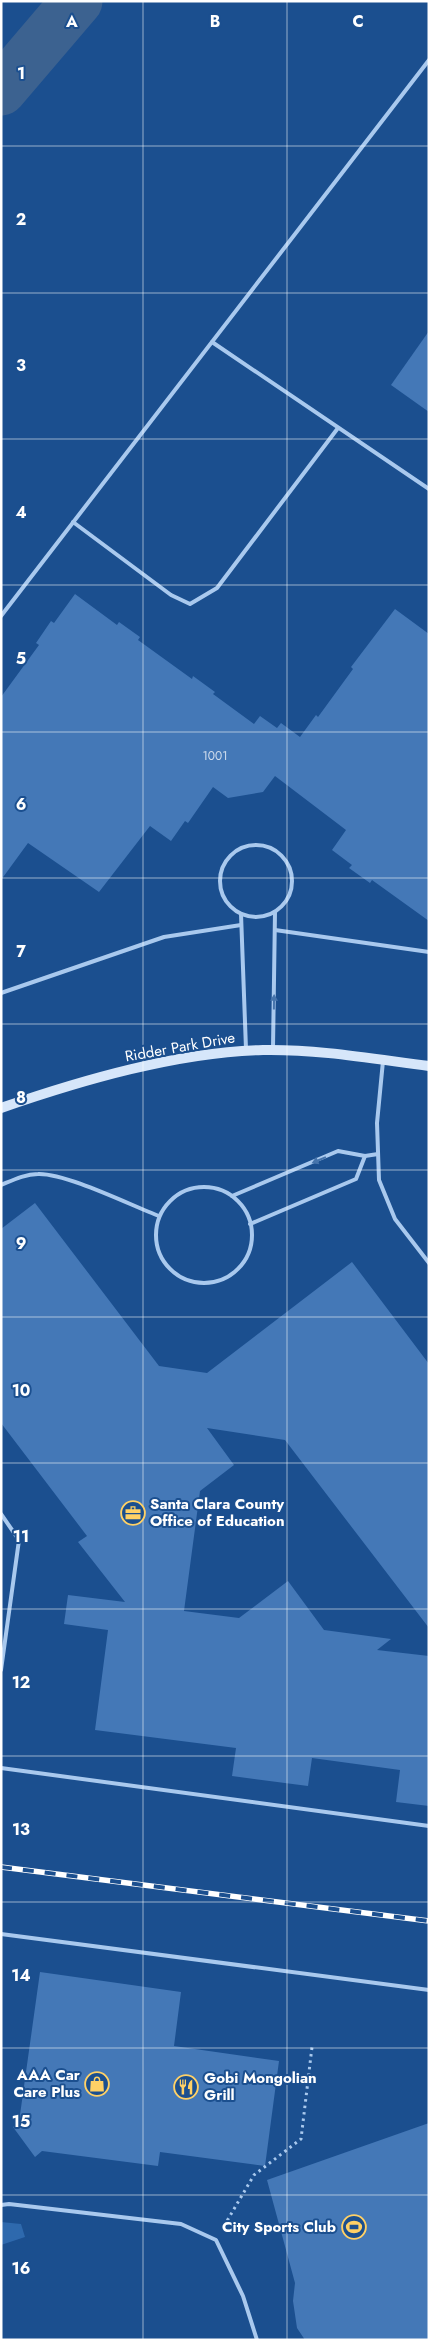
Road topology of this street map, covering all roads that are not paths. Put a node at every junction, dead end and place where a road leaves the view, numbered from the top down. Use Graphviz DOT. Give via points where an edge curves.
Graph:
graph roads {
  1 [pos="429,60"];
  2 [pos="212,342"];
  3 [pos="338,428"];
  4 [pos="429,489"];
  5 [pos="73,522"];
  6 [pos="1,616"];
  7 [pos="275,912"];
  8 [pos="241,914"];
  9 [pos="241,925"];
  10 [pos="275,930"];
  11 [pos="429,952"];
  12 [pos="1,993"];
  13 [pos="273,1050"];
  14 [pos="246,1051"];
  15 [pos="383,1060"];
  16 [pos="429,1066"];
  17 [pos="1,1108"];
  18 [pos="378,1154"];
  19 [pos="365,1156"];
  20 [pos="1,1185"];
  21 [pos="232,1196"];
  22 [pos="158,1216"];
  23 [pos="250,1224"];
  24 [pos="429,1263"];
  25 [pos="1,1514"];
  26 [pos="1,1670"];
  27 [pos="1,1768"];
  28 [pos="429,1826"];
  29 [pos="1,1934"];
  30 [pos="429,1990"];
  31 [pos="1,2205"];
  32 [pos="257,2340"];
  1 -- 2 [label="lane"];
  2 -- 3 [label="lane"];
  2 -- 5 [label="lane"];
  3 -- 4 [label="lane"];
  3 -- 5 [label="lane" via="217,588 190,604 171,595"];
  5 -- 6 [label="lane"];
  7 -- 8 [label="lane" via="254,917"];
  7 -- 8 [label="lane" via="289,896 291,873 278,852 254,845 241,848 230,856 220,881 230,906"];
  7 -- 10 [label="lane"];
  8 -- 9 [label="lane"];
  9 -- 12 [label="lane" via="164,937"];
  9 -- 14 [label="lane"];
  10 -- 11 [label="lane"];
  13 -- 10 [label="lane, one-way"];
  13 -- 14 [label="street, Ridder Park Drive"];
  13 -- 15 [label="street, Ridder Park Drive"];
  14 -- 17 [label="street, Ridder Park Drive" via="155,1065 52,1090"];
  15 -- 16 [label="street, Ridder Park Drive"];
  15 -- 18 [label="lane" via="377,1123"];
  18 -- 19 [label="lane"];
  18 -- 24 [label="lane" via="379,1180 395,1219"];
  19 -- 21 [label="lane, one-way" via="338,1151"];
  19 -- 23 [label="lane" via="356,1180"];
  20 -- 22 [label="lane" via="21,1176 57,1176"];
  21 -- 22 [label="lane" via="222,1189 203,1186 184,1190 169,1200"];
  21 -- 23 [label="lane" via="248,1215"];
  22 -- 23 [label="lane" via="155,1235 159,1254 170,1270 186,1280 204,1283 223,1280 239,1268 249,1253"];
  25 -- 26 [label="lane" via="19,1540"];
  27 -- 28 [label="lane"];
  29 -- 30 [label="lane"];
  31 -- 32 [label="lane" via="181,2224 216,2240 243,2296"];
}
